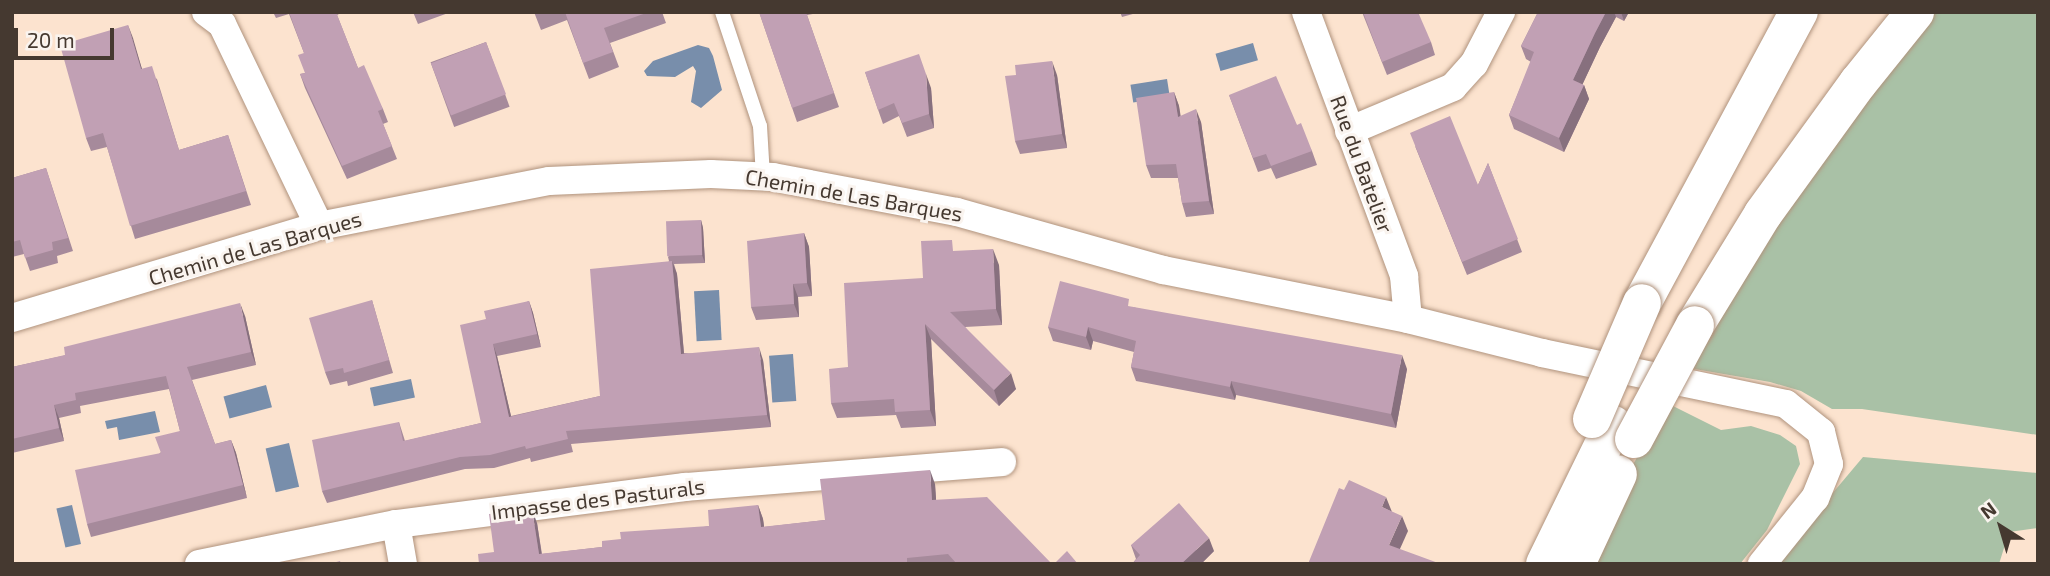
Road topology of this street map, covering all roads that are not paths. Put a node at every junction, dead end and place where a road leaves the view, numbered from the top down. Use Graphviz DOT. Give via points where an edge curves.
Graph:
graph roads {
  1 [pos="206,12"];
  2 [pos="722,12"];
  3 [pos="1306,12"];
  4 [pos="1501,12"];
  5 [pos="1799,12"];
  6 [pos="1886,12"];
  7 [pos="1915,12"];
  8 [pos="1349,131"];
  9 [pos="763,176"];
  10 [pos="319,226"];
  11 [pos="1671,314"];
  12 [pos="12,318"];
  13 [pos="1408,319"];
  14 [pos="1613,428"];
  15 [pos="1002,463"];
  16 [pos="396,524"];
  17 [pos="199,564"];
  18 [pos="403,564"];
  19 [pos="1544,564"];
  20 [pos="1576,564"];
  21 [pos="1762,564"];
  1 -- 10 [label="street" via="222,24"];
  2 -- 9 [label="lane" via="760,126"];
  3 -- 8 [label="street, Rue du Batelier"];
  4 -- 8 [label="street" via="1474,64 1453,88"];
  5 -- 11 [label="highway"];
  6 -- 11 [label="highway" via="1837,69"];
  7 -- 11 [label="highway" via="1763,214"];
  8 -- 13 [label="street, Rue du Batelier" via="1404,276"];
  9 -- 10 [label="street, Chemin de Las Barques" via="548,181"];
  9 -- 13 [label="street, Chemin de Las Barques" via="957,212 1163,270"];
  10 -- 12 [label="street, Chemin de Las Barques"];
  11 -- 14 [label="highway"];
  13 -- 21 [label="street, Chemin de Las Barques" via="1542,353 1786,404 1821,432 1829,464 1815,498"];
  14 -- 19 [label="highway"];
  14 -- 20 [label="highway"];
  15 -- 16 [label="street, Impasse des Pasturals" via="685,487"];
  16 -- 17 [label="street, Impasse des Pasturals"];
  16 -- 18 [label="street"];
}
